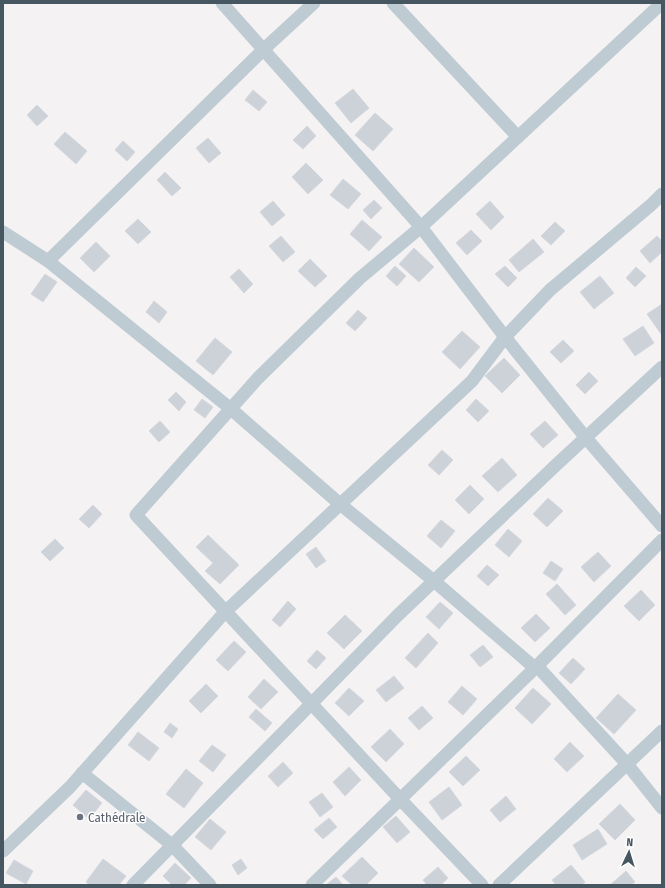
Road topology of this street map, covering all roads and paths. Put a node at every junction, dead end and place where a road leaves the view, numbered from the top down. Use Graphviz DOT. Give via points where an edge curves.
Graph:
graph roads {
  1 [pos="222,3"];
  2 [pos="314,3"];
  3 [pos="393,3"];
  4 [pos="661,3"];
  5 [pos="264,49"];
  6 [pos="518,137"];
  7 [pos="662,194"];
  8 [pos="421,227"];
  9 [pos="3,232"];
  10 [pos="48,261"];
  11 [pos="505,336"];
  12 [pos="662,367"];
  13 [pos="231,409"];
  14 [pos="586,438"];
  15 [pos="340,504"];
  16 [pos="662,526"];
  17 [pos="662,540"];
  18 [pos="434,580"];
  19 [pos="225,612"];
  20 [pos="536,667"];
  21 [pos="312,704"];
  22 [pos="662,731"];
  23 [pos="627,764"];
  24 [pos="82,773"];
  25 [pos="400,799"];
  26 [pos="662,808"];
  27 [pos="172,845"];
  28 [pos="3,851"];
  29 [pos="133,885"];
  30 [pos="210,885"];
  31 [pos="312,885"];
  32 [pos="482,885"];
  33 [pos="500,885"];
  1 -- 5 [label="street"];
  2 -- 5 [label="street"];
  3 -- 6 [label="street"];
  4 -- 6 [label="street"];
  5 -- 8 [label="street"];
  5 -- 10 [label="street"];
  6 -- 8 [label="street"];
  7 -- 11 [label="street" via="550,290"];
  8 -- 11 [label="street"];
  8 -- 13 [label="street" via="360,278 258,378"];
  9 -- 10 [label="street"];
  10 -- 13 [label="street"];
  11 -- 14 [label="street"];
  11 -- 15 [label="street" via="472,381"];
  12 -- 14 [label="street"];
  13 -- 15 [label="street"];
  13 -- 19 [label="street" via="136,515"];
  14 -- 16 [label="street"];
  14 -- 18 [label="street"];
  15 -- 18 [label="street"];
  15 -- 19 [label="street"];
  17 -- 20 [label="street"];
  18 -- 20 [label="street"];
  18 -- 21 [label="street"];
  19 -- 21 [label="street"];
  19 -- 24 [label="street"];
  20 -- 23 [label="street"];
  20 -- 25 [label="street"];
  21 -- 25 [label="street"];
  21 -- 27 [label="street"];
  22 -- 23 [label="street"];
  23 -- 26 [label="street"];
  23 -- 33 [label="street"];
  24 -- 27 [label="street"];
  24 -- 28 [label="street"];
  25 -- 31 [label="street"];
  25 -- 32 [label="street"];
  27 -- 29 [label="street"];
  27 -- 30 [label="street"];
}
